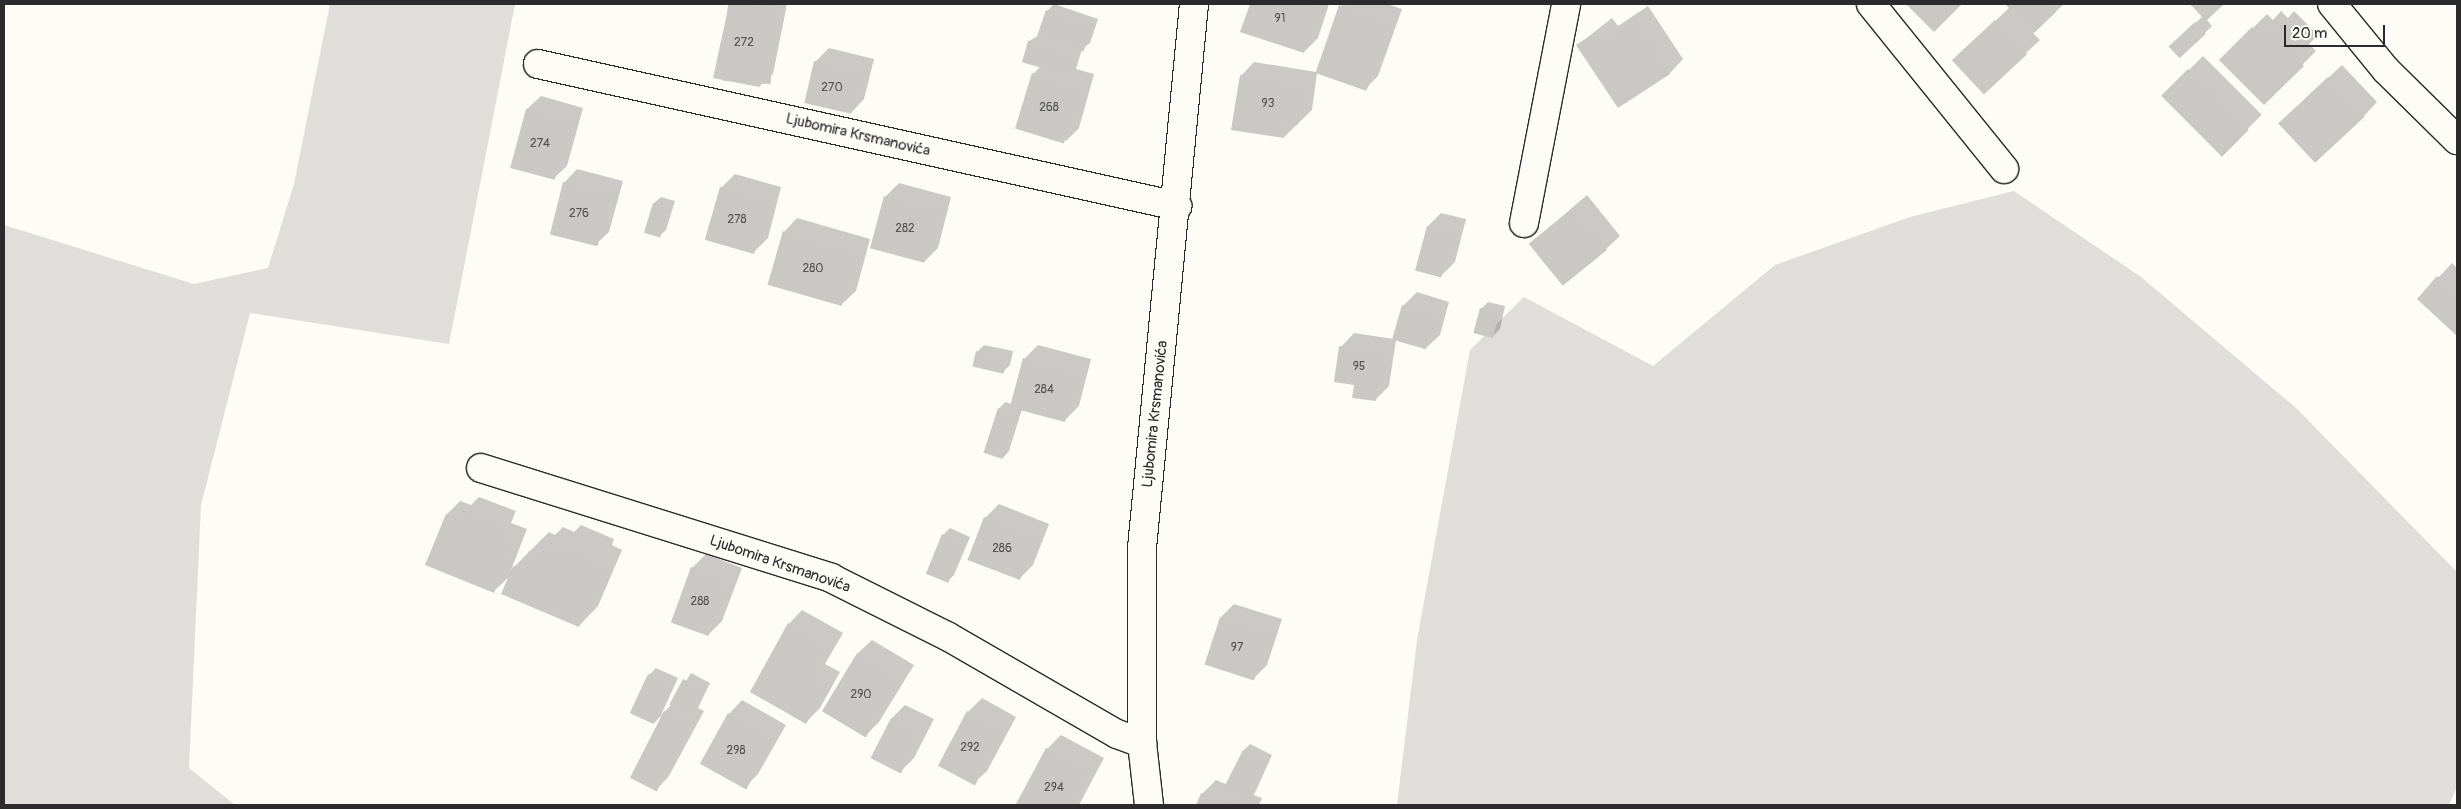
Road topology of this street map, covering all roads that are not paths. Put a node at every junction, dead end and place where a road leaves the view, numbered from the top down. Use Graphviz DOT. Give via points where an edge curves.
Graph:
graph roads {
  1 [pos="1194,4"];
  2 [pos="1566,4"];
  3 [pos="1871,4"];
  4 [pos="2332,4"];
  5 [pos="538,64"];
  6 [pos="2457,139"];
  7 [pos="2004,169"];
  8 [pos="1177,206"];
  9 [pos="1524,223"];
  10 [pos="481,468"];
  11 [pos="1142,743"];
  12 [pos="1149,805"];
  1 -- 8 [label="street, Ljubomira Krsmanovića"];
  2 -- 9 [label="street"];
  3 -- 7 [label="street"];
  4 -- 6 [label="street" via="2386,70"];
  5 -- 8 [label="street, Ljubomira Krsmanovića"];
  8 -- 11 [label="street, Ljubomira Krsmanovića" via="1142,548"];
  10 -- 11 [label="street, Ljubomira Krsmanovića" via="831,578 947,636 1118,734"];
  11 -- 12 [label="street, Ljubomira Krsmanovića"];
}
